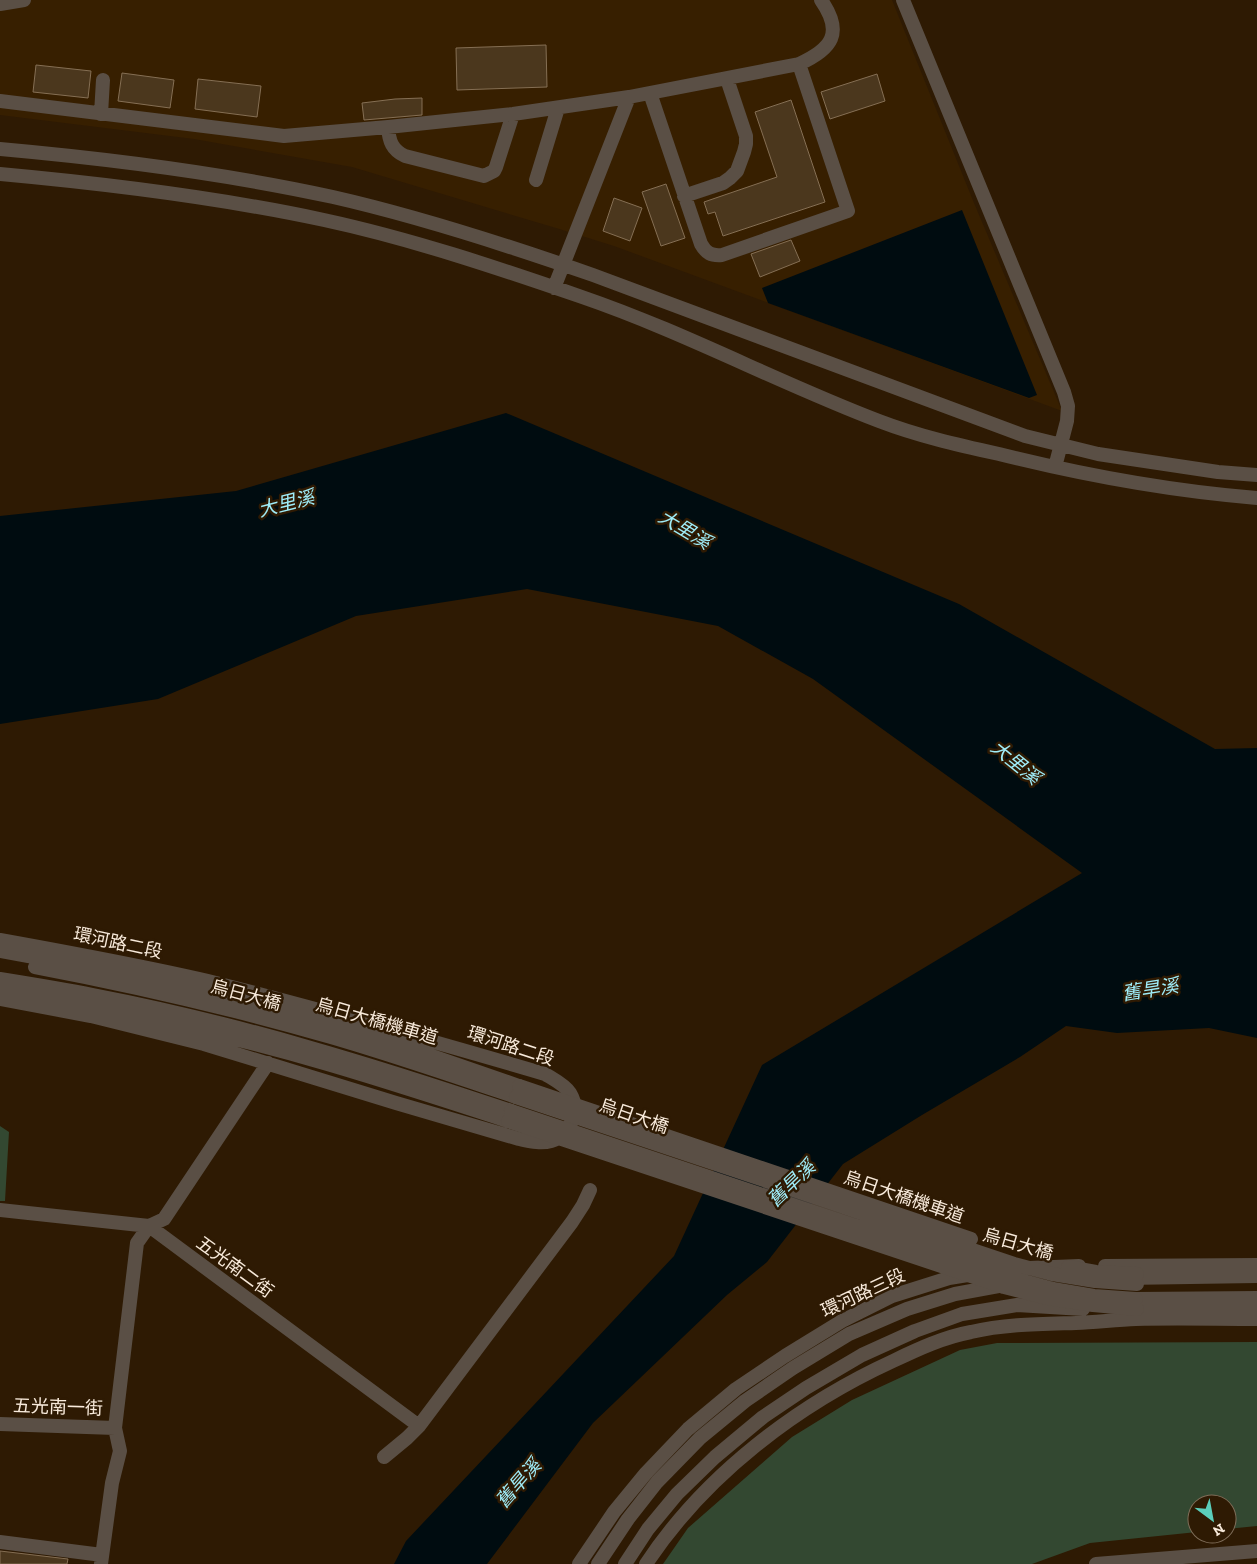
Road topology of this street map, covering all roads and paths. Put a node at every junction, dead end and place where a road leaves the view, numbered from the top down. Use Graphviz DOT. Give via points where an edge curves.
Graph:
graph roads {
  1 [pos="24,0"];
  2 [pos="821,0"];
  3 [pos="903,0"];
  4 [pos="0,4"];
  5 [pos="799,64"];
  6 [pos="727,79"];
  7 [pos="103,80"];
  8 [pos="650,93"];
  9 [pos="628,97"];
  10 [pos="0,101"];
  11 [pos="558,108"];
  12 [pos="101,114"];
  13 [pos="513,114"];
  14 [pos="388,127"];
  15 [pos="0,149"];
  16 [pos="0,174"];
  17 [pos="536,180"];
  18 [pos="684,196"];
  19 [pos="563,265"];
  20 [pos="554,288"];
  21 [pos="1060,445"];
  22 [pos="1055,467"];
  23 [pos="1257,476"];
  24 [pos="1257,498"];
  25 [pos="0,940"];
  26 [pos="0,951"];
  27 [pos="0,960"];
  28 [pos="0,979"];
  29 [pos="0,989"];
  30 [pos="0,999"];
  31 [pos="412,1056"];
  32 [pos="268,1063"];
  33 [pos="404,1081"];
  34 [pos="590,1190"];
  35 [pos="0,1210"];
  36 [pos="149,1226"];
  37 [pos="981,1235"];
  38 [pos="1033,1253"];
  39 [pos="1257,1265"];
  40 [pos="1257,1272"];
  41 [pos="1257,1276"];
  42 [pos="1257,1283"];
  43 [pos="1257,1298"];
  44 [pos="1257,1308"];
  45 [pos="1135,1319"];
  46 [pos="1257,1319"];
  47 [pos="0,1424"];
  48 [pos="419,1426"];
  49 [pos="115,1428"];
  50 [pos="384,1457"];
  51 [pos="0,1542"];
  52 [pos="1257,1551"];
  53 [pos="101,1560"];
  54 [pos="579,1564"];
  55 [pos="598,1564"];
  56 [pos="625,1564"];
  57 [pos="646,1564"];
  58 [pos="1096,1564"];
  1 -- 4 [label="street"];
  2 -- 5 [label="street" via="831,18 831,40 824,50"];
  3 -- 21 [label="street" via="1064,392 1068,406 1067,421"];
  5 -- 6 [label="street"];
  5 -- 18 [label="street" via="848,211 714,256 708,254 701,244"];
  6 -- 8 [label="street"];
  6 -- 18 [label="street" via="746,136 744,152 730,178"];
  7 -- 12 [label="street"];
  8 -- 9 [label="street"];
  8 -- 18 [label="street"];
  9 -- 11 [label="street"];
  9 -- 19 [label="street"];
  10 -- 12 [label="street"];
  11 -- 13 [label="street"];
  11 -- 17 [label="street"];
  12 -- 14 [label="street" via="278,135"];
  13 -- 14 [label="street"];
  13 -- 14 [label="street" via="494,171 484,176 405,156 390,143"];
  15 -- 19 [label="street" via="157,166 246,180 420,219"];
  16 -- 20 [label="street" via="155,190 327,221 414,243"];
  19 -- 20 [label="street"];
  19 -- 21 [label="street" via="981,421"];
  20 -- 22 [label="street" via="636,317 880,421 926,437"];
  21 -- 22 [label="street"];
  21 -- 23 [label="street" via="1098,454"];
  22 -- 24 [label="street" via="1216,495"];
  25 -- 32 [label="street, 環河路二段" via="215,983 545,1074 570,1093 574,1105 573,1120 564,1134 550,1142 519,1139"];
  26 -- 31 [label="street, 烏日大橋機車道" via="215,995"];
  27 -- 31 [label="street, 烏日大橋" via="97,979"];
  28 -- 33 [label="street, 烏日大橋" via="94,995 209,1021 325,1052"];
  29 -- 33 [label="street" via="206,1032"];
  30 -- 32 [label="street, 環河路二段" via="90,1016"];
  31 -- 40 [label="street, 烏日大橋機車道, bridge" via="1054,1265 1137,1274"];
  31 -- 42 [label="street, 烏日大橋, bridge" via="1052,1274 1095,1282 1137,1284"];
  32 -- 36 [label="street" via="164,1219"];
  33 -- 43 [label="street, 烏日大橋, bridge" via="1009,1278 1094,1296"];
  33 -- 44 [label="street, bridge" via="1004,1287 1047,1298 1136,1309"];
  34 -- 48 [label="street" via="572,1222"];
  35 -- 36 [label="street"];
  36 -- 48 [label="street, 五光南二街"];
  36 -- 49 [label="street" via="137,1243"];
  37 -- 38 [label="path"];
  39 -- 54 [label="street, 環河路三段" via="1005,1269 949,1278 892,1296 842,1321 785,1356 736,1389 688,1429 646,1472"];
  41 -- 55 [label="street, 環河路三段" via="1063,1279 1009,1284 955,1294 907,1309 849,1334 745,1401 700,1438 657,1482"];
  45 -- 46 [label="street"];
  45 -- 56 [label="street" via="1086,1309 1017,1305 962,1314 862,1354 763,1417 714,1457 677,1494"];
  45 -- 57 [label="street" via="1021,1325 971,1332 922,1347 873,1370 816,1402 727,1470 662,1539"];
  47 -- 49 [label="street, 五光南一街"];
  48 -- 50 [label="street"];
  49 -- 53 [label="street" via="120,1452"];
  51 -- 53 [label="street"];
  52 -- 58 [label="street"];
}
